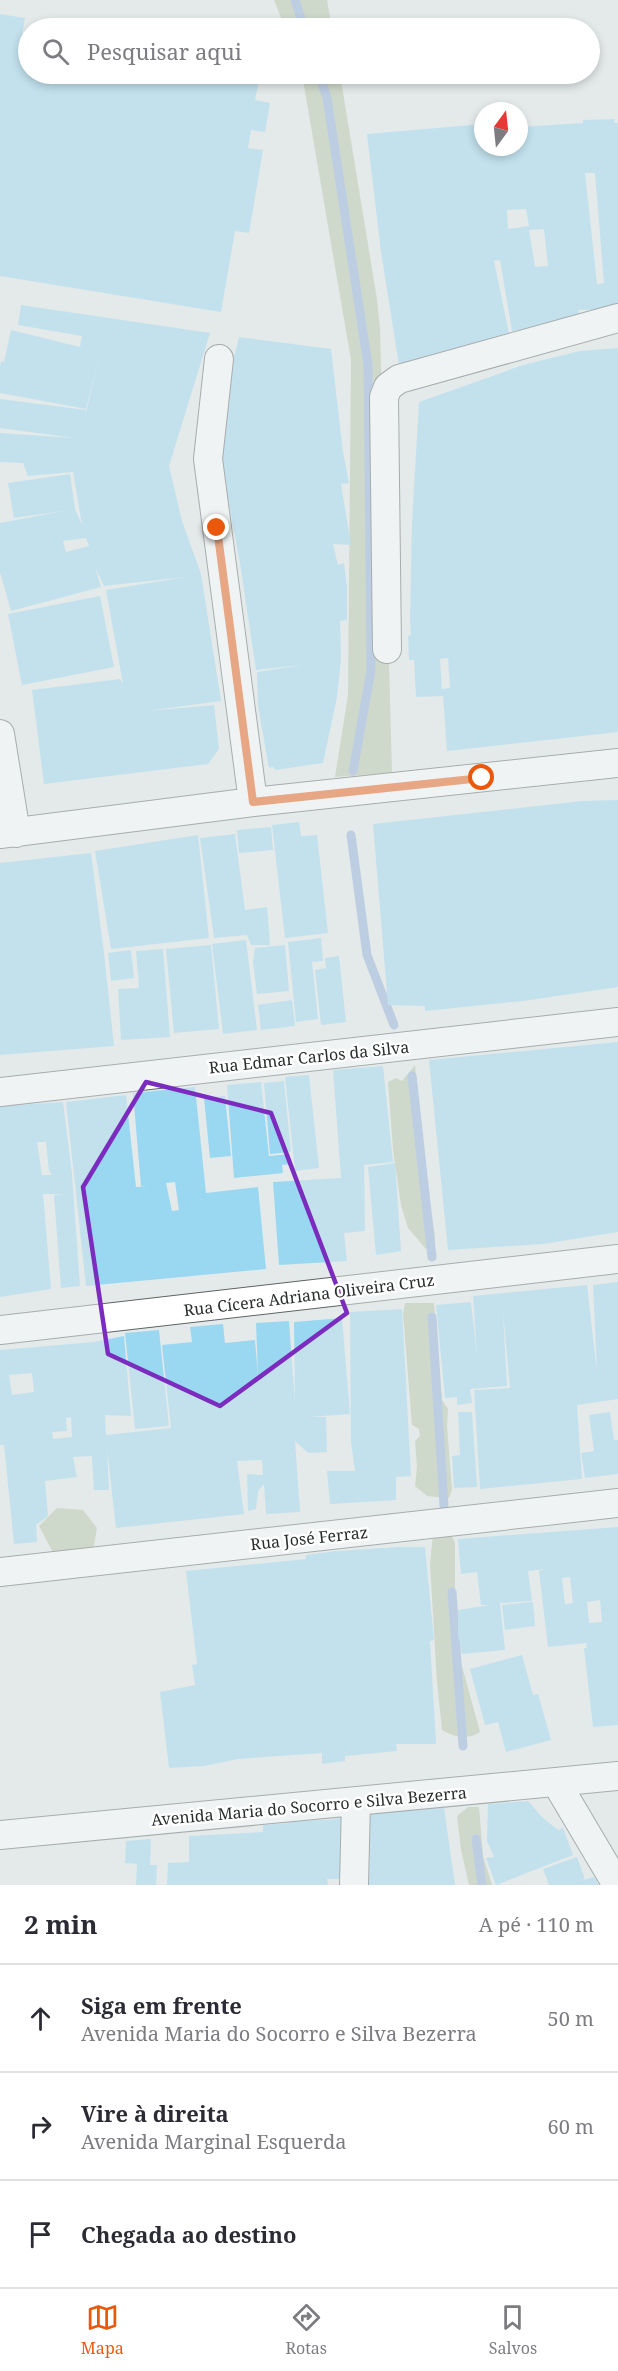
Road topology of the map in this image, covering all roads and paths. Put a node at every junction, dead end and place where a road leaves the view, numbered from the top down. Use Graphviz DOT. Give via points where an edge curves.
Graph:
graph roads {
  1 [pos="618,318"];
  2 [pos="219,359"];
  3 [pos="387,649"];
  4 [pos="0,734"];
  5 [pos="618,763"];
  6 [pos="253,802"];
  7 [pos="8,833"];
  8 [pos="618,1022"];
  9 [pos="0,1092"];
  10 [pos="618,1259"];
  11 [pos="0,1330"];
  12 [pos="618,1503"];
  13 [pos="0,1572"];
  14 [pos="618,1776"];
  15 [pos="556,1782"];
  16 [pos="356,1801"];
  17 [pos="0,1835"];
  18 [pos="354,1885"];
  19 [pos="617,1885"];
  1 -- 3 [label="street" via="399,379 388,387 384,397"];
  2 -- 6 [label="street" via="208,459"];
  4 -- 7 [label="street"];
  5 -- 6 [label="street"];
  6 -- 7 [label="street"];
  8 -- 9 [label="street, Rua Edmar Carlos da Silva"];
  10 -- 11 [label="street, Rua Cícera Adriana Oliveira Cruz"];
  12 -- 13 [label="street, Rua José Ferraz"];
  14 -- 15 [label="street, Avenida Maria do Socorro e Silva Bezerra"];
  15 -- 16 [label="street, Avenida Maria do Socorro e Silva Bezerra"];
  15 -- 19 [label="street"];
  16 -- 17 [label="street, Avenida Maria do Socorro e Silva Bezerra"];
  16 -- 18 [label="street"];
}
